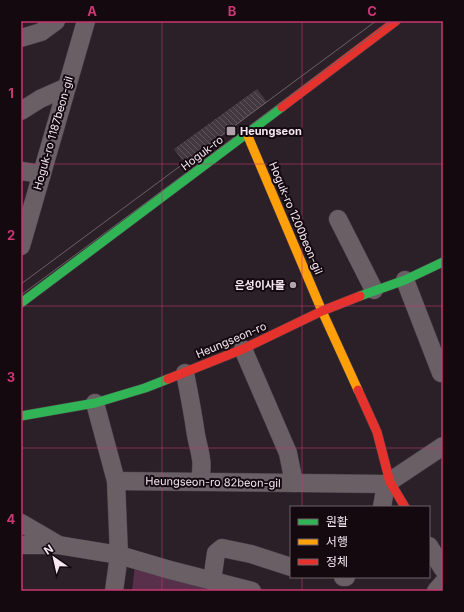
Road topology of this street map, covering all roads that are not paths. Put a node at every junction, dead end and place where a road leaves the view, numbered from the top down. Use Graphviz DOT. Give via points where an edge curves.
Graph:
graph roads {
  1 [pos="56,21"];
  2 [pos="396,21"];
  3 [pos="81,22"];
  4 [pos="21,38"];
  5 [pos="66,87"];
  6 [pos="21,111"];
  7 [pos="248,134"];
  8 [pos="21,171"];
  9 [pos="42,174"];
  10 [pos="338,219"];
  11 [pos="21,246"];
  12 [pos="443,262"];
  13 [pos="405,280"];
  14 [pos="374,290"];
  15 [pos="21,303"];
  16 [pos="322,311"];
  17 [pos="243,349"];
  18 [pos="184,373"];
  19 [pos="441,373"];
  20 [pos="95,404"];
  21 [pos="21,416"];
  22 [pos="443,446"];
  23 [pos="116,481"];
  24 [pos="199,481"];
  25 [pos="294,483"];
  26 [pos="388,483"];
  27 [pos="382,506"];
  28 [pos="404,506"];
  29 [pos="21,523"];
  30 [pos="21,545"];
  31 [pos="58,545"];
  32 [pos="430,548"];
  33 [pos="119,555"];
  34 [pos="290,567"];
  35 [pos="443,569"];
  36 [pos="212,581"];
  37 [pos="443,583"];
  38 [pos="114,591"];
  39 [pos="252,591"];
  40 [pos="436,591"];
  1 -- 4 [label="street" via="41,32"];
  2 -- 7 [label="street, Hoguk-ro"];
  3 -- 5 [label="street, Hoguk-ro 1187beon-gil"];
  5 -- 6 [label="street"];
  5 -- 9 [label="street, Hoguk-ro 1187beon-gil"];
  7 -- 15 [label="street, Hoguk-ro"];
  7 -- 16 [label="street, Hoguk-ro 1200beon-gil"];
  8 -- 9 [label="street"];
  9 -- 11 [label="street, Hoguk-ro 1187beon-gil"];
  10 -- 14 [label="street"];
  12 -- 13 [label="street, Heungseon-ro"];
  13 -- 14 [label="street, Heungseon-ro"];
  13 -- 19 [label="street"];
  14 -- 16 [label="street, Heungseon-ro"];
  16 -- 17 [label="street, Heungseon-ro"];
  16 -- 26 [label="street, Hoguk-ro 1200beon-gil" via="377,432"];
  17 -- 18 [label="street, Heungseon-ro"];
  17 -- 25 [label="street" via="288,453"];
  18 -- 20 [label="street, Heungseon-ro"];
  18 -- 24 [label="street" via="202,458"];
  20 -- 21 [label="street, Heungseon-ro"];
  20 -- 23 [label="street"];
  22 -- 26 [label="street"];
  23 -- 24 [label="street, Heungseon-ro 82beon-gil"];
  23 -- 33 [label="street"];
  24 -- 25 [label="street, Heungseon-ro 82beon-gil"];
  25 -- 26 [label="street, Heungseon-ro 82beon-gil"];
  26 -- 27 [label="street"];
  26 -- 28 [label="street, Hoguk-ro 1200beon-gil"];
  29 -- 31 [label="street"];
  30 -- 31 [label="street"];
  31 -- 33 [label="street"];
  32 -- 35 [label="street"];
  33 -- 36 [label="street"];
  33 -- 38 [label="street"];
  34 -- 36 [label="street" via="222,548 216,553"];
  36 -- 39 [label="street"];
  37 -- 40 [label="street"];
}
